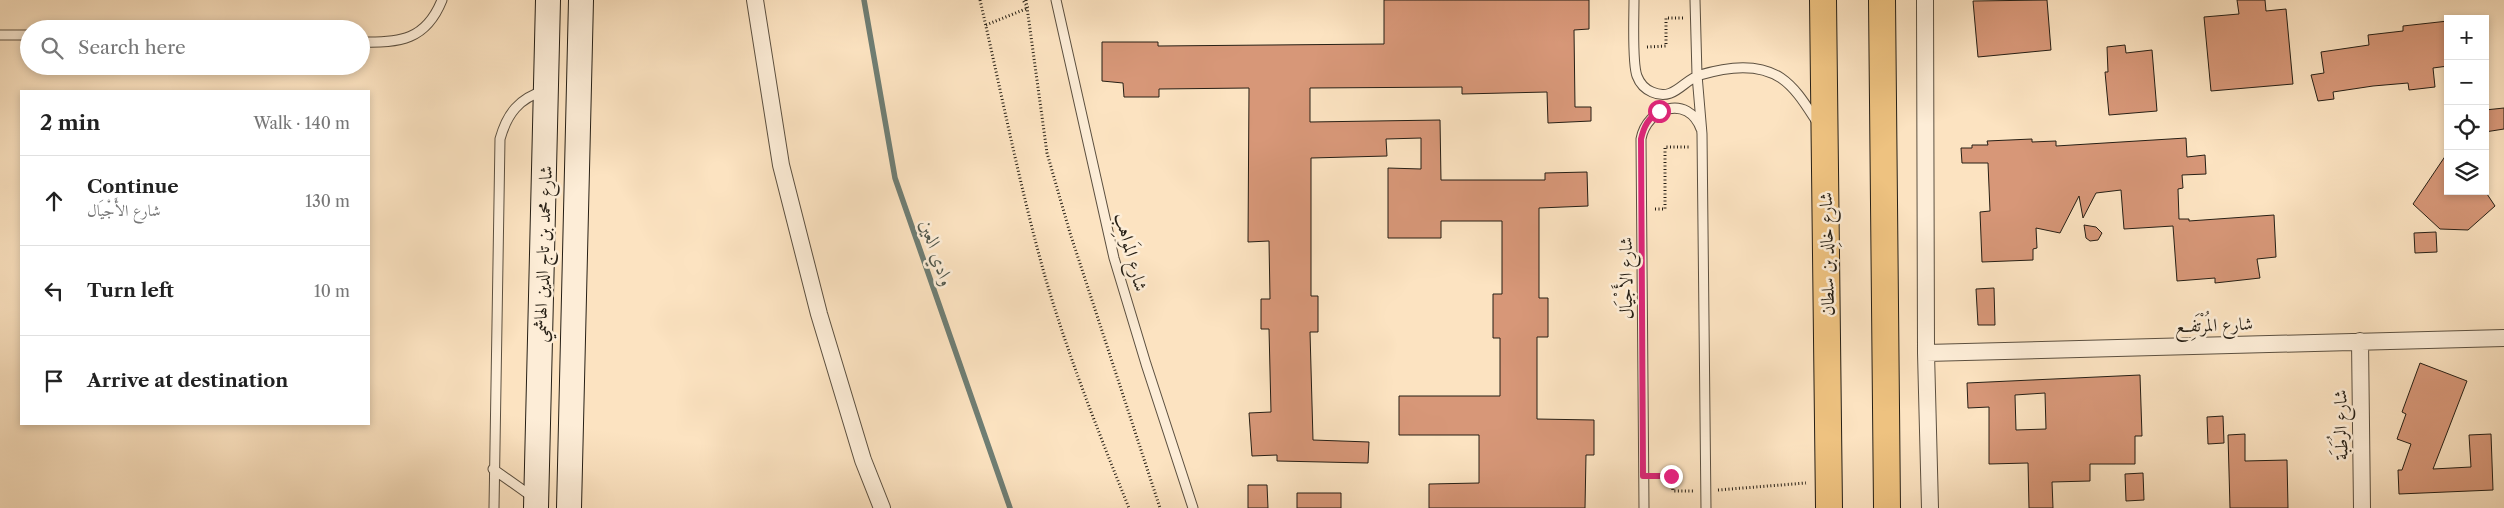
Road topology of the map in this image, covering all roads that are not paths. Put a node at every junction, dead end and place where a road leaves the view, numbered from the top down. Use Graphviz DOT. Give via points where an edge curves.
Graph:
graph roads {
  1 [pos="442,0"];
  2 [pos="581,0"];
  3 [pos="755,0"];
  4 [pos="1056,0"];
  5 [pos="1634,0"];
  6 [pos="1695,0"];
  7 [pos="1823,0"];
  8 [pos="1882,0"];
  9 [pos="1925,0"];
  10 [pos="543,5"];
  11 [pos="0,35"];
  12 [pos="20,35"];
  13 [pos="370,42"];
  14 [pos="1697,75"];
  15 [pos="547,90"];
  16 [pos="1702,134"];
  17 [pos="1825,134"];
  18 [pos="2504,338"];
  19 [pos="2360,341"];
  20 [pos="1926,353"];
  21 [pos="493,469"];
  22 [pos="536,504"];
  23 [pos="494,508"];
  24 [pos="569,508"];
  25 [pos="882,508"];
  26 [pos="1193,508"];
  27 [pos="1644,508"];
  28 [pos="1706,508"];
  29 [pos="1829,508"];
  30 [pos="1887,508"];
  31 [pos="1930,508"];
  32 [pos="2362,508"];
  1 -- 13 [label="lane" via="425,28 410,38"];
  2 -- 24 [label="street, شارع محمد بن تاج الدين الهاشمي"];
  3 -- 25 [label="street" via="781,165 819,314 863,460"];
  4 -- 26 [label="lane, شارع المَواهِب" via="1114,258"];
  5 -- 14 [label="lane" via="1636,76 1644,88 1655,93 1676,92"];
  6 -- 14 [label="lane"];
  7 -- 17 [label="main road, شارع خالِد بن سلطان"];
  8 -- 30 [label="main road"];
  9 -- 20 [label="street"];
  10 -- 15 [label="street, شارع محمد بن تاج الدين الهاشمي"];
  11 -- 12 [label="lane"];
  14 -- 16 [label="lane"];
  14 -- 17 [label="lane" via="1738,67 1767,71 1792,87"];
  15 -- 21 [label="lane" via="521,102 507,118 500,139"];
  15 -- 22 [label="street, شارع محمد بن تاج الدين الهاشمي"];
  16 -- 27 [label="lane, شارع الأَجْيَال" via="1699,123 1691,114 1670,108 1650,118 1641,139"];
  16 -- 28 [label="lane"];
  17 -- 29 [label="main road, شارع خالِد بن سلطان"];
  18 -- 19 [label="street, شارع المُرْتَفِع"];
  19 -- 20 [label="street, شارع المُرْتَفِع"];
  19 -- 32 [label="street, شارع الرُطَبَة"];
  20 -- 31 [label="street"];
  21 -- 22 [label="lane"];
  21 -- 23 [label="lane"];
}
